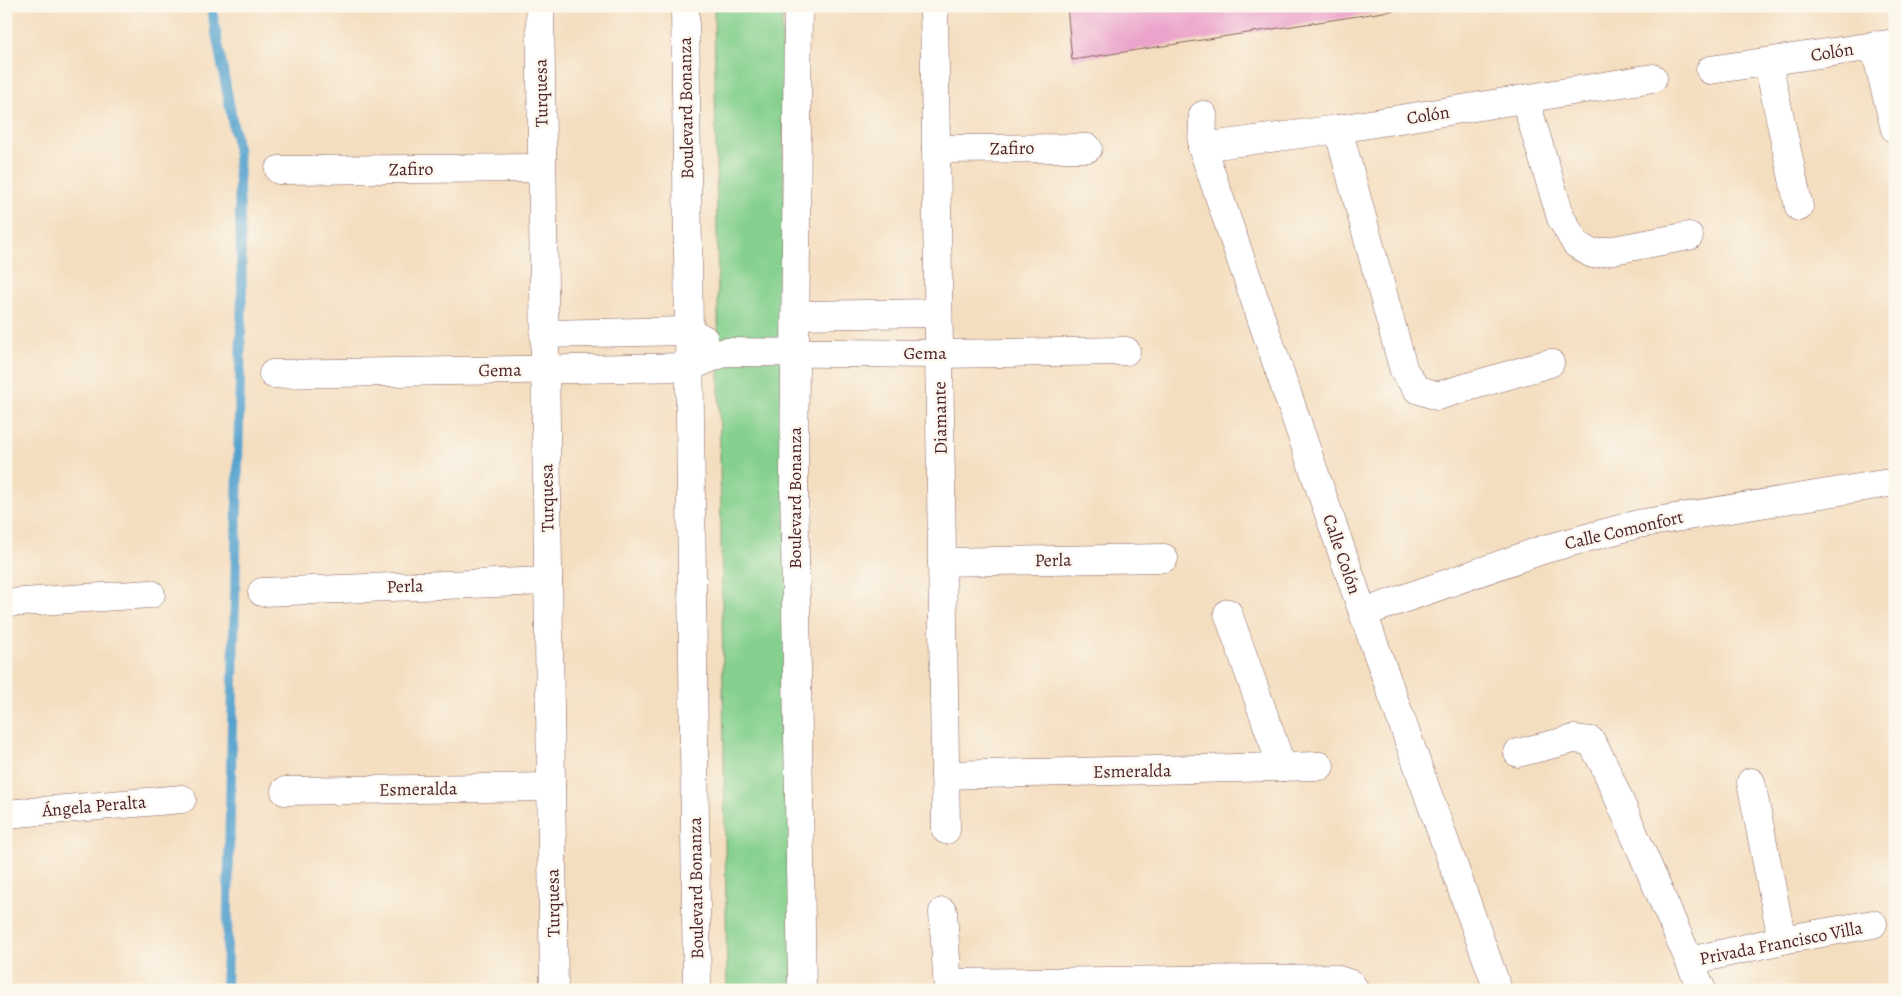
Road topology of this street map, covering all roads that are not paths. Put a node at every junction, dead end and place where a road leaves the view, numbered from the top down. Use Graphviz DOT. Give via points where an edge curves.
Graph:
graph roads {
  1 [pos="540,6"];
  2 [pos="685,6"];
  3 [pos="798,6"];
  4 [pos="934,6"];
  5 [pos="1885,44"];
  6 [pos="1768,62"];
  7 [pos="1710,70"];
  8 [pos="1653,78"];
  9 [pos="1525,99"];
  10 [pos="1203,115"];
  11 [pos="1338,129"];
  12 [pos="1895,129"];
  13 [pos="1202,147"];
  14 [pos="1088,148"];
  15 [pos="936,149"];
  16 [pos="542,168"];
  17 [pos="279,170"];
  18 [pos="1799,207"];
  19 [pos="1689,236"];
  20 [pos="938,313"];
  21 [pos="796,315"];
  22 [pos="689,331"];
  23 [pos="544,334"];
  24 [pos="1126,351"];
  25 [pos="725,352"];
  26 [pos="796,352"];
  27 [pos="939,354"];
  28 [pos="1550,362"];
  29 [pos="689,367"];
  30 [pos="545,369"];
  31 [pos="273,374"];
  32 [pos="1895,482"];
  33 [pos="1164,558"];
  34 [pos="942,562"];
  35 [pos="548,581"];
  36 [pos="262,592"];
  37 [pos="150,594"];
  38 [pos="6,604"];
  39 [pos="1228,613"];
  40 [pos="1363,613"];
  41 [pos="1518,753"];
  42 [pos="1320,766"];
  43 [pos="1282,767"];
  44 [pos="945,775"];
  45 [pos="1751,782"];
  46 [pos="551,787"];
  47 [pos="285,791"];
  48 [pos="182,798"];
  49 [pos="6,814"];
  50 [pos="946,830"];
  51 [pos="943,912"];
  52 [pos="1873,924"];
  53 [pos="1782,940"];
  54 [pos="1690,961"];
  55 [pos="948,986"];
  56 [pos="1353,987"];
  57 [pos="554,990"];
  58 [pos="697,990"];
  59 [pos="802,990"];
  60 [pos="1498,990"];
  61 [pos="1702,990"];
  1 -- 16 [label="street, Turquesa"];
  2 -- 22 [label="street, Boulevard Bonanza"];
  3 -- 21 [label="street, Boulevard Bonanza"];
  4 -- 15 [label="street, Diamante"];
  5 -- 6 [label="street, Colón"];
  5 -- 12 [label="street"];
  6 -- 7 [label="street, Colón"];
  6 -- 18 [label="street"];
  8 -- 9 [label="street, Colón"];
  9 -- 11 [label="street, Colón"];
  9 -- 19 [label="street" via="1561,218 1576,244 1592,254"];
  10 -- 13 [label="street, Calle Colón"];
  11 -- 13 [label="street, Colón"];
  11 -- 28 [label="street" via="1404,371 1417,389 1437,396"];
  13 -- 40 [label="street, Calle Colón"];
  14 -- 15 [label="street, Zafiro"];
  15 -- 20 [label="street, Diamante"];
  16 -- 17 [label="street, Zafiro"];
  16 -- 23 [label="street, Turquesa"];
  20 -- 21 [label="street"];
  20 -- 27 [label="street, Diamante"];
  21 -- 26 [label="street, Boulevard Bonanza"];
  22 -- 23 [label="street"];
  22 -- 25 [label="street"];
  22 -- 29 [label="street, Boulevard Bonanza"];
  23 -- 30 [label="street, Turquesa"];
  24 -- 27 [label="street, Gema"];
  25 -- 26 [label="street, Gema"];
  25 -- 29 [label="street, Gema"];
  26 -- 27 [label="street, Gema"];
  26 -- 59 [label="street, Boulevard Bonanza" via="794,479"];
  27 -- 34 [label="street, Diamante"];
  29 -- 30 [label="street, Gema"];
  29 -- 58 [label="street, Boulevard Bonanza"];
  30 -- 31 [label="street, Gema"];
  30 -- 35 [label="street, Turquesa"];
  32 -- 40 [label="street, Calle Comonfort" via="1638,524 1542,550"];
  33 -- 34 [label="street, Perla"];
  34 -- 44 [label="street, Diamante"];
  35 -- 36 [label="street, Perla"];
  35 -- 46 [label="street, Turquesa"];
  37 -- 38 [label="street"];
  39 -- 43 [label="street"];
  40 -- 60 [label="street, Calle Colón"];
  41 -- 54 [label="street" via="1574,739 1591,741"];
  42 -- 43 [label="street, Esmeralda"];
  43 -- 44 [label="street, Esmeralda"];
  44 -- 50 [label="street, Diamante"];
  45 -- 53 [label="street"];
  46 -- 47 [label="street, Esmeralda"];
  46 -- 57 [label="street, Turquesa"];
  48 -- 49 [label="street, Ángela Peralta"];
  51 -- 55 [label="street"];
  52 -- 53 [label="street, Privada Francisco Villa"];
  53 -- 54 [label="street, Privada Francisco Villa"];
  54 -- 61 [label="street"];
  55 -- 56 [label="street" via="1333,978"];
}
